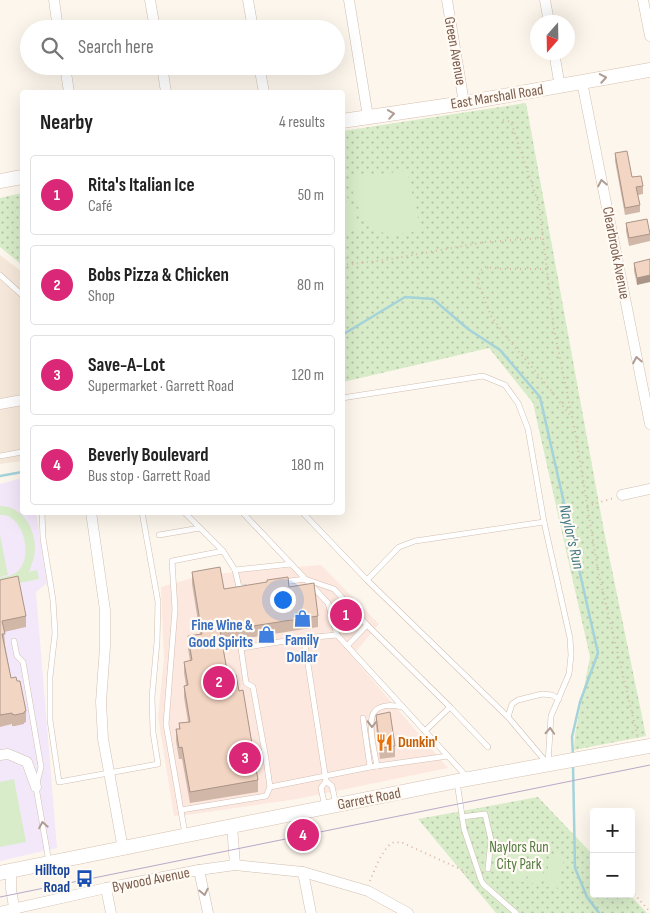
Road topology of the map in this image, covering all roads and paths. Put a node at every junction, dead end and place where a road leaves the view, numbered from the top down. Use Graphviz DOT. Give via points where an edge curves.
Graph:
graph roads {
  1 [pos="54,0"];
  2 [pos="150,0"];
  3 [pos="248,0"];
  4 [pos="349,0"];
  5 [pos="447,0"];
  6 [pos="545,0"];
  7 [pos="643,0"];
  8 [pos="548,15"];
  9 [pos="57,20"];
  10 [pos="153,20"];
  11 [pos="251,20"];
  12 [pos="650,36"];
  13 [pos="555,60"];
  14 [pos="650,70"];
  15 [pos="66,75"];
  16 [pos="163,75"];
  17 [pos="261,75"];
  18 [pos="582,82"];
  19 [pos="560,87"];
  20 [pos="69,90"];
  21 [pos="166,90"];
  22 [pos="264,90"];
  23 [pos="464,103"];
  24 [pos="368,117"];
  25 [pos="503,120"];
  26 [pos="345,121"];
  27 [pos="20,177"];
  28 [pos="0,181"];
  29 [pos="543,238"];
  30 [pos="345,266"];
  31 [pos="547,269"];
  32 [pos="1,277"];
  33 [pos="20,293"];
  34 [pos="345,398"];
  35 [pos="20,400"];
  36 [pos="0,404"];
  37 [pos="572,417"];
  38 [pos="650,424"];
  39 [pos="20,452"];
  40 [pos="0,456"];
  41 [pos="650,489"];
  42 [pos="622,495"];
  43 [pos="587,506"];
  44 [pos="42,515"];
  45 [pos="91,515"];
  46 [pos="143,515"];
  47 [pos="187,515"];
  48 [pos="245,515"];
  49 [pos="304,515"];
  50 [pos="544,522"];
  51 [pos="200,528"];
  52 [pos="159,535"];
  53 [pos="223,551"];
  54 [pos="291,564"];
  55 [pos="235,570"];
  56 [pos="305,579"];
  57 [pos="367,580"];
  58 [pos="277,582"];
  59 [pos="248,586"];
  60 [pos="367,625"];
  61 [pos="337,635"];
  62 [pos="304,638"];
  63 [pos="14,641"];
  64 [pos="347,646"];
  65 [pos="559,699"];
  66 [pos="402,707"];
  67 [pos="450,707"];
  68 [pos="508,717"];
  69 [pos="363,718"];
  70 [pos="425,731"];
  71 [pos="488,747"];
  72 [pos="645,747"];
  73 [pos="0,755"];
  74 [pos="448,756"];
  75 [pos="543,765"];
  76 [pos="377,766"];
  77 [pos="370,767"];
  78 [pos="109,773"];
  79 [pos="326,775"];
  80 [pos="463,780"];
  81 [pos="326,782"];
  82 [pos="36,787"];
  83 [pos="270,787"];
  84 [pos="330,806"];
  85 [pos="181,810"];
  86 [pos="462,817"];
  87 [pos="232,826"];
  88 [pos="185,836"];
  89 [pos="123,849"];
  90 [pos="50,864"];
  91 [pos="236,865"];
  92 [pos="488,869"];
  93 [pos="199,870"];
  94 [pos="303,872"];
  95 [pos="5,873"];
  96 [pos="480,880"];
  97 [pos="106,888"];
  98 [pos="366,890"];
  99 [pos="635,895"];
  100 [pos="14,911"];
  101 [pos="0,912"];
  102 [pos="650,912"];
  103 [pos="111,913"];
  104 [pos="208,913"];
  105 [pos="311,913"];
  106 [pos="408,913"];
  107 [pos="516,913"];
  1 -- 9 [label="street"];
  2 -- 10 [label="street"];
  3 -- 11 [label="street"];
  4 -- 24 [label="street"];
  5 -- 23 [label="street, Green Avenue"];
  6 -- 8 [label="street"];
  7 -- 12 [label="street"];
  13 -- 19 [label="street"];
  18 -- 14 [label="main road, East Marshall Road, one-way"];
  15 -- 20 [label="street"];
  16 -- 21 [label="street"];
  17 -- 22 [label="street"];
  18 -- 19 [label="main road, East Marshall Road"];
  38 -- 18 [label="street, Clearbrook Avenue, one-way"];
  19 -- 23 [label="main road, East Marshall Road"];
  24 -- 23 [label="main road, East Marshall Road, one-way"];
  24 -- 26 [label="main road, East Marshall Road"];
  25 -- 29 [label="path" via="511,122 539,205"];
  27 -- 28 [label="main road"];
  29 -- 30 [label="path" via="485,242"];
  29 -- 31 [label="path"];
  31 -- 37 [label="path" via="554,329"];
  31 -- 37 [label="path" via="485,266 478,283 491,316"];
  32 -- 33 [label="lane"];
  34 -- 50 [label="lane" via="483,376 505,385 518,403 528,429"];
  35 -- 36 [label="street"];
  37 -- 43 [label="path"];
  39 -- 40 [label="lane"];
  41 -- 42 [label="street"];
  42 -- 43 [label="path"];
  43 -- 72 [label="path" via="598,571"];
  44 -- 78 [label="lane" via="53,600 55,633 50,720 59,782"];
  45 -- 78 [label="street" via="105,610 101,702"];
  46 -- 78 [label="lane" via="158,602 152,697 158,764"];
  47 -- 51 [label="lane"];
  48 -- 54 [label="lane"];
  49 -- 57 [label="lane"];
  50 -- 57 [label="lane" via="415,540 399,547"];
  50 -- 65 [label="lane" via="570,638 569,674"];
  51 -- 52 [label="lane"];
  51 -- 53 [label="lane"];
  53 -- 55 [label="lane"];
  53 -- 85 [label="lane" via="172,561 175,609 166,724"];
  54 -- 55 [label="lane"];
  54 -- 56 [label="lane"];
  55 -- 59 [label="lane" via="239,587"];
  56 -- 58 [label="lane"];
  56 -- 60 [label="lane" via="334,589"];
  56 -- 61 [label="lane" via="328,603"];
  57 -- 68 [label="lane"];
  60 -- 64 [label="lane"];
  60 -- 67 [label="lane"];
  61 -- 62 [label="lane"];
  61 -- 64 [label="lane"];
  62 -- 79 [label="lane"];
  62 -- 83 [label="lane" via="241,648 246,683 253,687 255,695"];
  63 -- 82 [label="lane" via="17,656 23,662 41,767"];
  64 -- 66 [label="lane"];
  65 -- 68 [label="lane" via="542,694 518,700 512,704"];
  75 -- 65 [label="lane, one-way" via="551,716"];
  66 -- 70 [label="lane"];
  66 -- 76 [label="lane, one-way" via="383,707 374,711 371,727"];
  67 -- 70 [label="lane"];
  67 -- 71 [label="lane"];
  68 -- 75 [label="lane"];
  69 -- 77 [label="lane"];
  70 -- 74 [label="lane"];
  72 -- 75 [label="main road, Garrett Road"];
  73 -- 82 [label="street" via="8,754 27,762"];
  74 -- 76 [label="lane"];
  74 -- 80 [label="lane"];
  75 -- 80 [label="main road, Garrett Road"];
  76 -- 77 [label="lane"];
  77 -- 79 [label="lane"];
  78 -- 89 [label="street"];
  79 -- 81 [label="lane"];
  79 -- 83 [label="lane"];
  80 -- 84 [label="main road, Garrett Road"];
  80 -- 86 [label="lane"];
  81 -- 84 [label="lane" via="322,788"];
  81 -- 84 [label="lane" via="332,786"];
  90 -- 82 [label="lane, one-way"];
  83 -- 85 [label="lane" via="266,796"];
  84 -- 87 [label="main road, Garrett Road"];
  85 -- 88 [label="lane"];
  86 -- 92 [label="lane" via="485,814 491,840"];
  86 -- 96 [label="lane"];
  87 -- 88 [label="main road, Garrett Road"];
  87 -- 91 [label="street"];
  88 -- 89 [label="main road, Garrett Road"];
  89 -- 90 [label="main road, Garrett Road"];
  90 -- 95 [label="main road, Garrett Road"];
  91 -- 93 [label="street, Bywood Avenue"];
  91 -- 94 [label="street, Bywood Avenue"];
  93 -- 97 [label="street, Bywood Avenue"];
  93 -- 104 [label="street, one-way"];
  94 -- 98 [label="street, Bywood Avenue"];
  94 -- 105 [label="street"];
  95 -- 100 [label="street"];
  96 -- 98 [label="path" via="450,863 394,842 383,853"];
  96 -- 107 [label="lane"];
  97 -- 100 [label="street, Bywood Avenue"];
  97 -- 103 [label="street"];
  98 -- 106 [label="street, Bywood Avenue"];
  99 -- 102 [label="path"];
  100 -- 101 [label="street, Bywood Avenue"];
}
